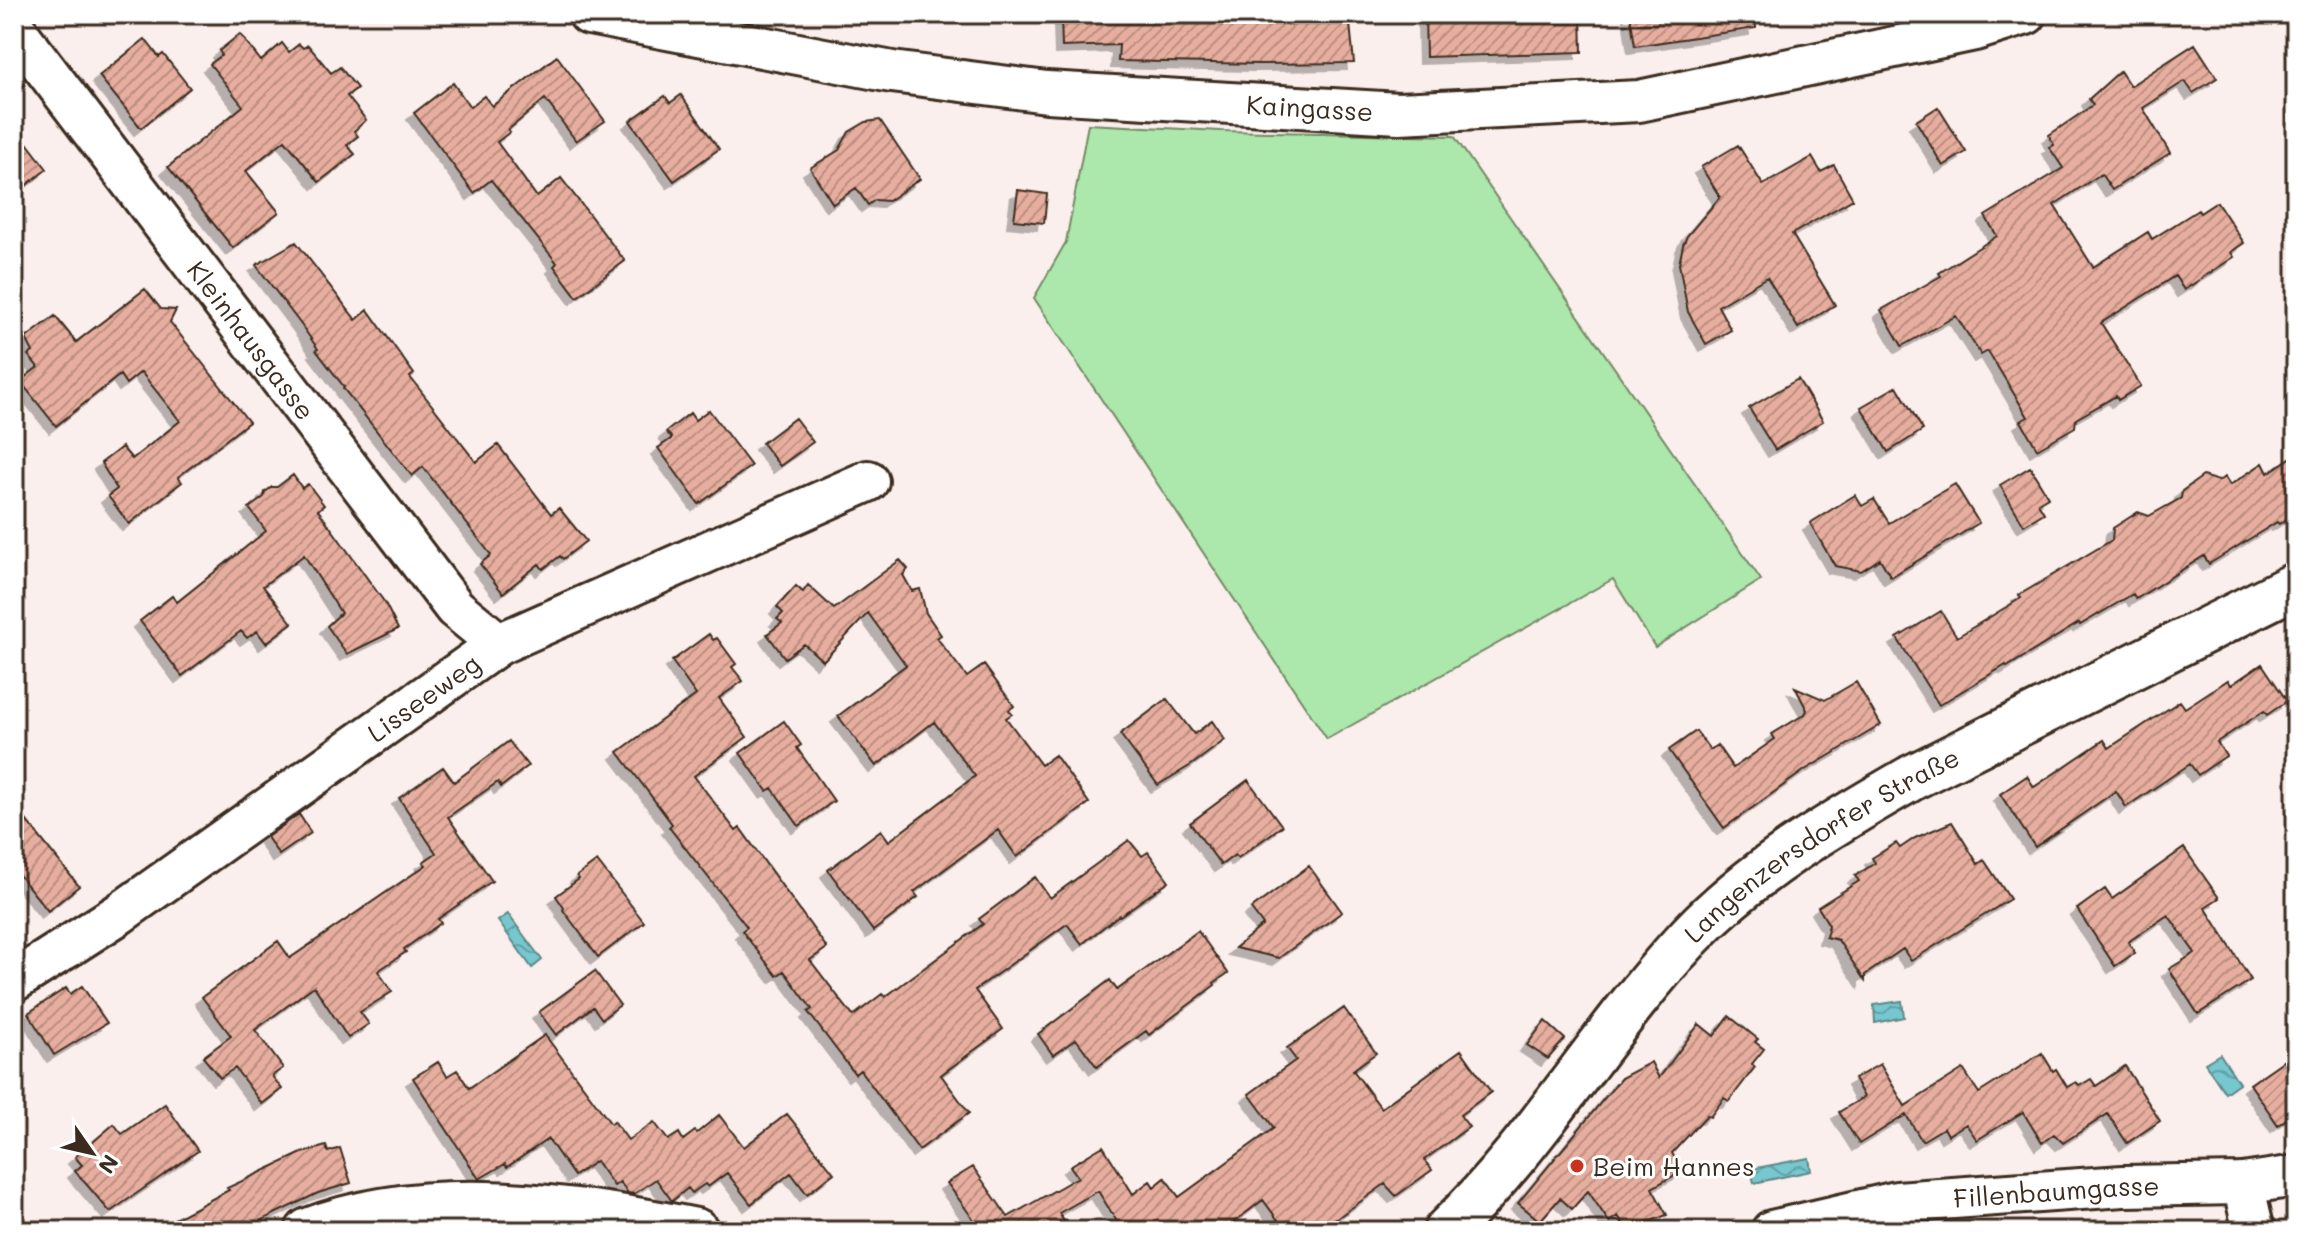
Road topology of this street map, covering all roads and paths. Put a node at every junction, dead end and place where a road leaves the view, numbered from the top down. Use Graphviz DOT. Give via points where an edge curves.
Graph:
graph roads {
  1 [pos="31,14"];
  2 [pos="589,14"];
  3 [pos="2026,14"];
  4 [pos="14,18"];
  5 [pos="14,28"];
  6 [pos="868,481"];
  7 [pos="2296,585"];
  8 [pos="499,644"];
  9 [pos="14,981"];
  10 [pos="2296,1176"];
  11 [pos="2243,1184"];
  12 [pos="308,1231"];
  13 [pos="696,1231"];
  14 [pos="1446,1231"];
  15 [pos="1772,1231"];
  16 [pos="2256,1231"];
  1 -- 4 [label="street"];
  2 -- 3 [label="street, Kaingasse" via="892,72 1047,92 1399,113 1639,101 1975,30"];
  5 -- 8 [label="street, Kleinhausgasse" via="455,608"];
  6 -- 8 [label="street, Lisseeweg"];
  7 -- 14 [label="main road, Langenzersdorfer Straße" via="1913,777 1765,870 1691,935 1479,1199"];
  8 -- 9 [label="street, Lisseeweg" via="119,914"];
  10 -- 11 [label="street, Fillenbaumgasse"];
  11 -- 15 [label="street, Fillenbaumgasse" via="2123,1186 1897,1202"];
  11 -- 16 [label="street"];
  12 -- 13 [label="main road" via="378,1210 517,1205 607,1214"];
}
